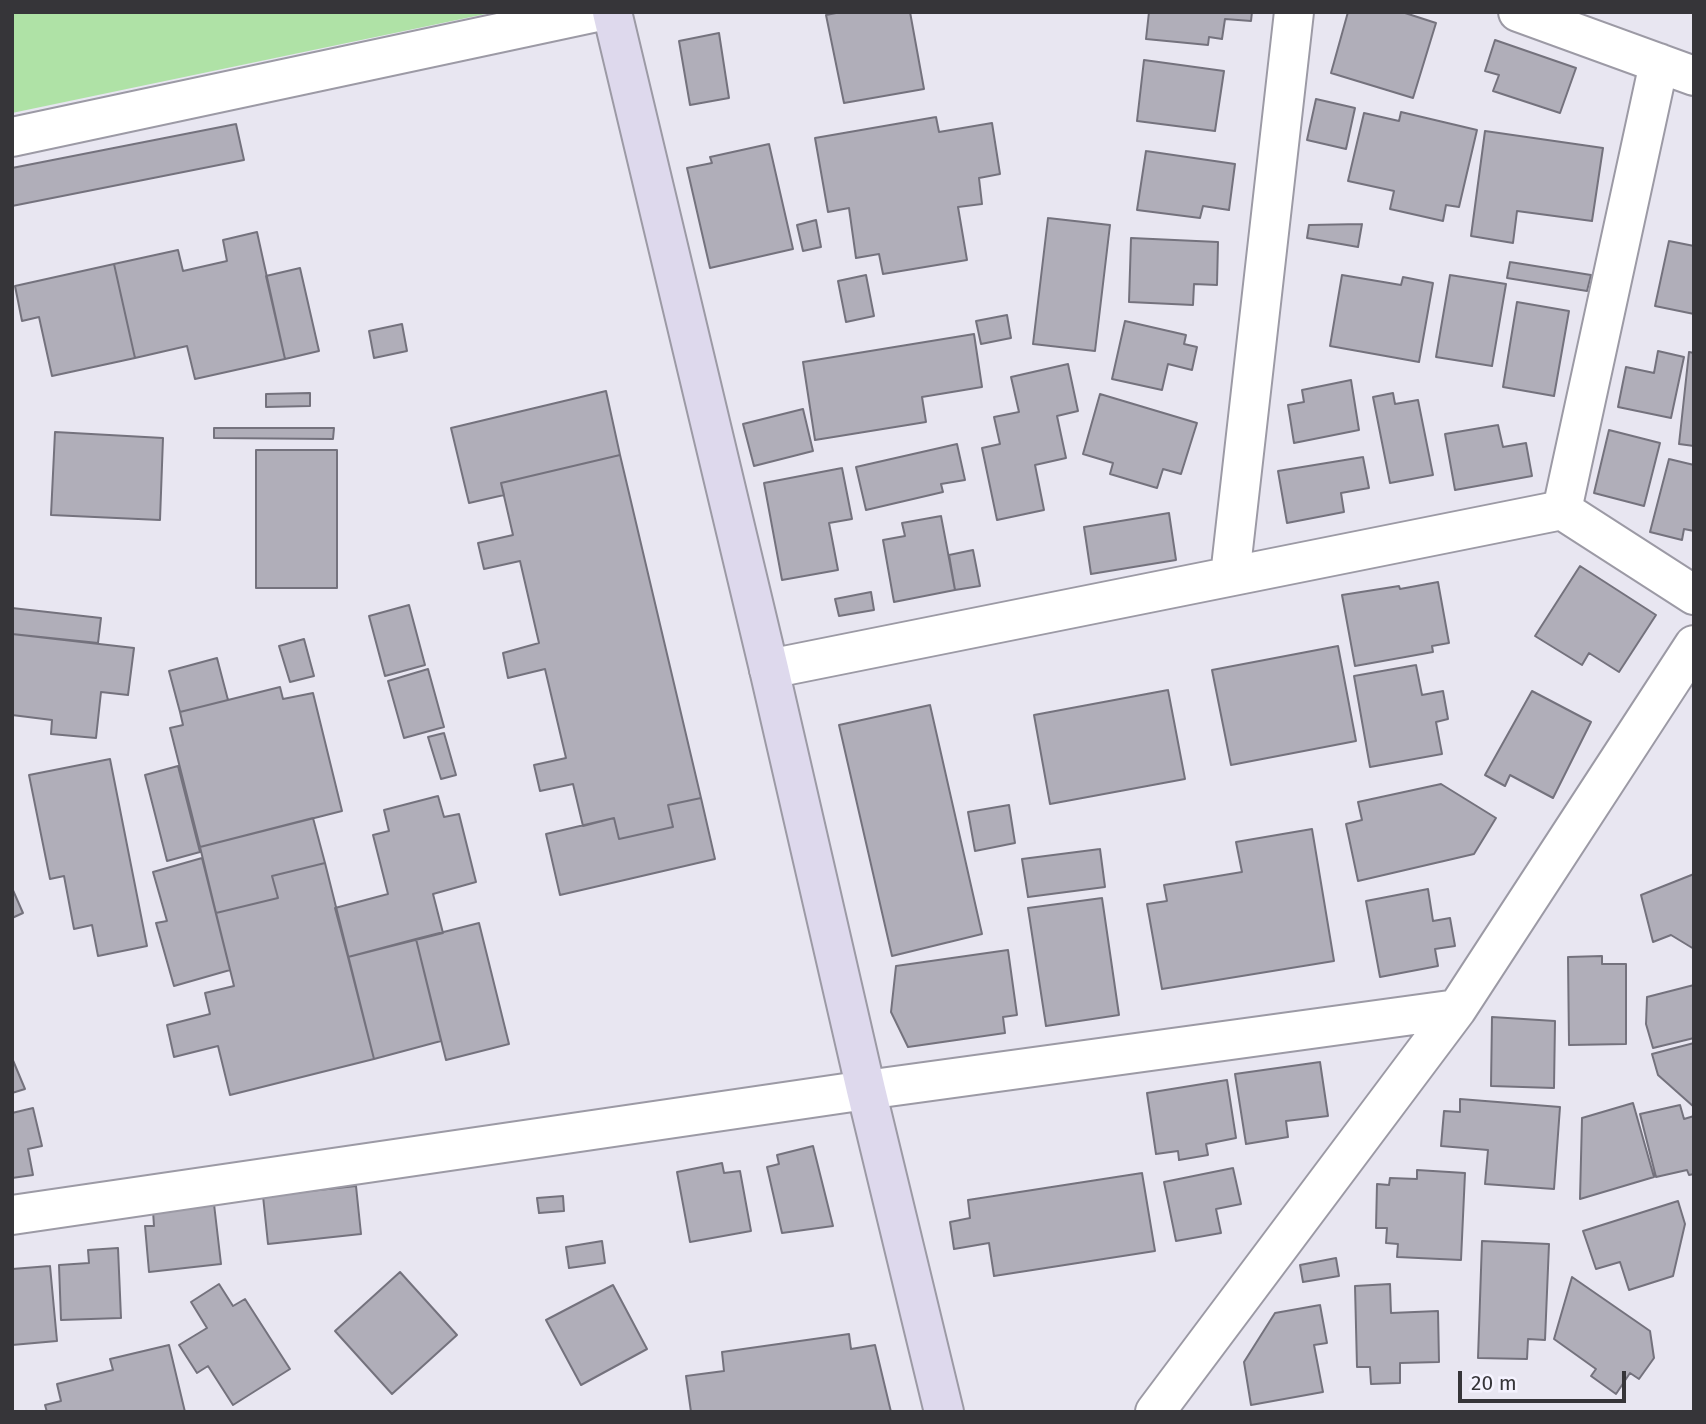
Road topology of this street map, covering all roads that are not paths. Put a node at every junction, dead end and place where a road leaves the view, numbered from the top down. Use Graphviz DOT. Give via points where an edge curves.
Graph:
graph roads {
  1 [pos="597,12"];
  2 [pos="612,12"];
  3 [pos="1294,12"];
  4 [pos="1518,12"];
  5 [pos="1676,69"];
  6 [pos="12,137"];
  7 [pos="1562,509"];
  8 [pos="1230,576"];
  9 [pos="1694,595"];
  10 [pos="1694,645"];
  11 [pos="769,669"];
  12 [pos="1457,1009"];
  13 [pos="866,1090"];
  14 [pos="12,1215"];
  15 [pos="944,1412"];
  16 [pos="1154,1412"];
  1 -- 6 [label="street"];
  2 -- 11 [label="street"];
  3 -- 8 [label="street"];
  4 -- 5 [label="street"];
  5 -- 7 [label="street"];
  7 -- 8 [label="street"];
  7 -- 9 [label="street"];
  8 -- 11 [label="street"];
  10 -- 12 [label="street"];
  11 -- 13 [label="street"];
  12 -- 13 [label="street"];
  12 -- 16 [label="street"];
  13 -- 14 [label="street"];
  13 -- 15 [label="street"];
}
